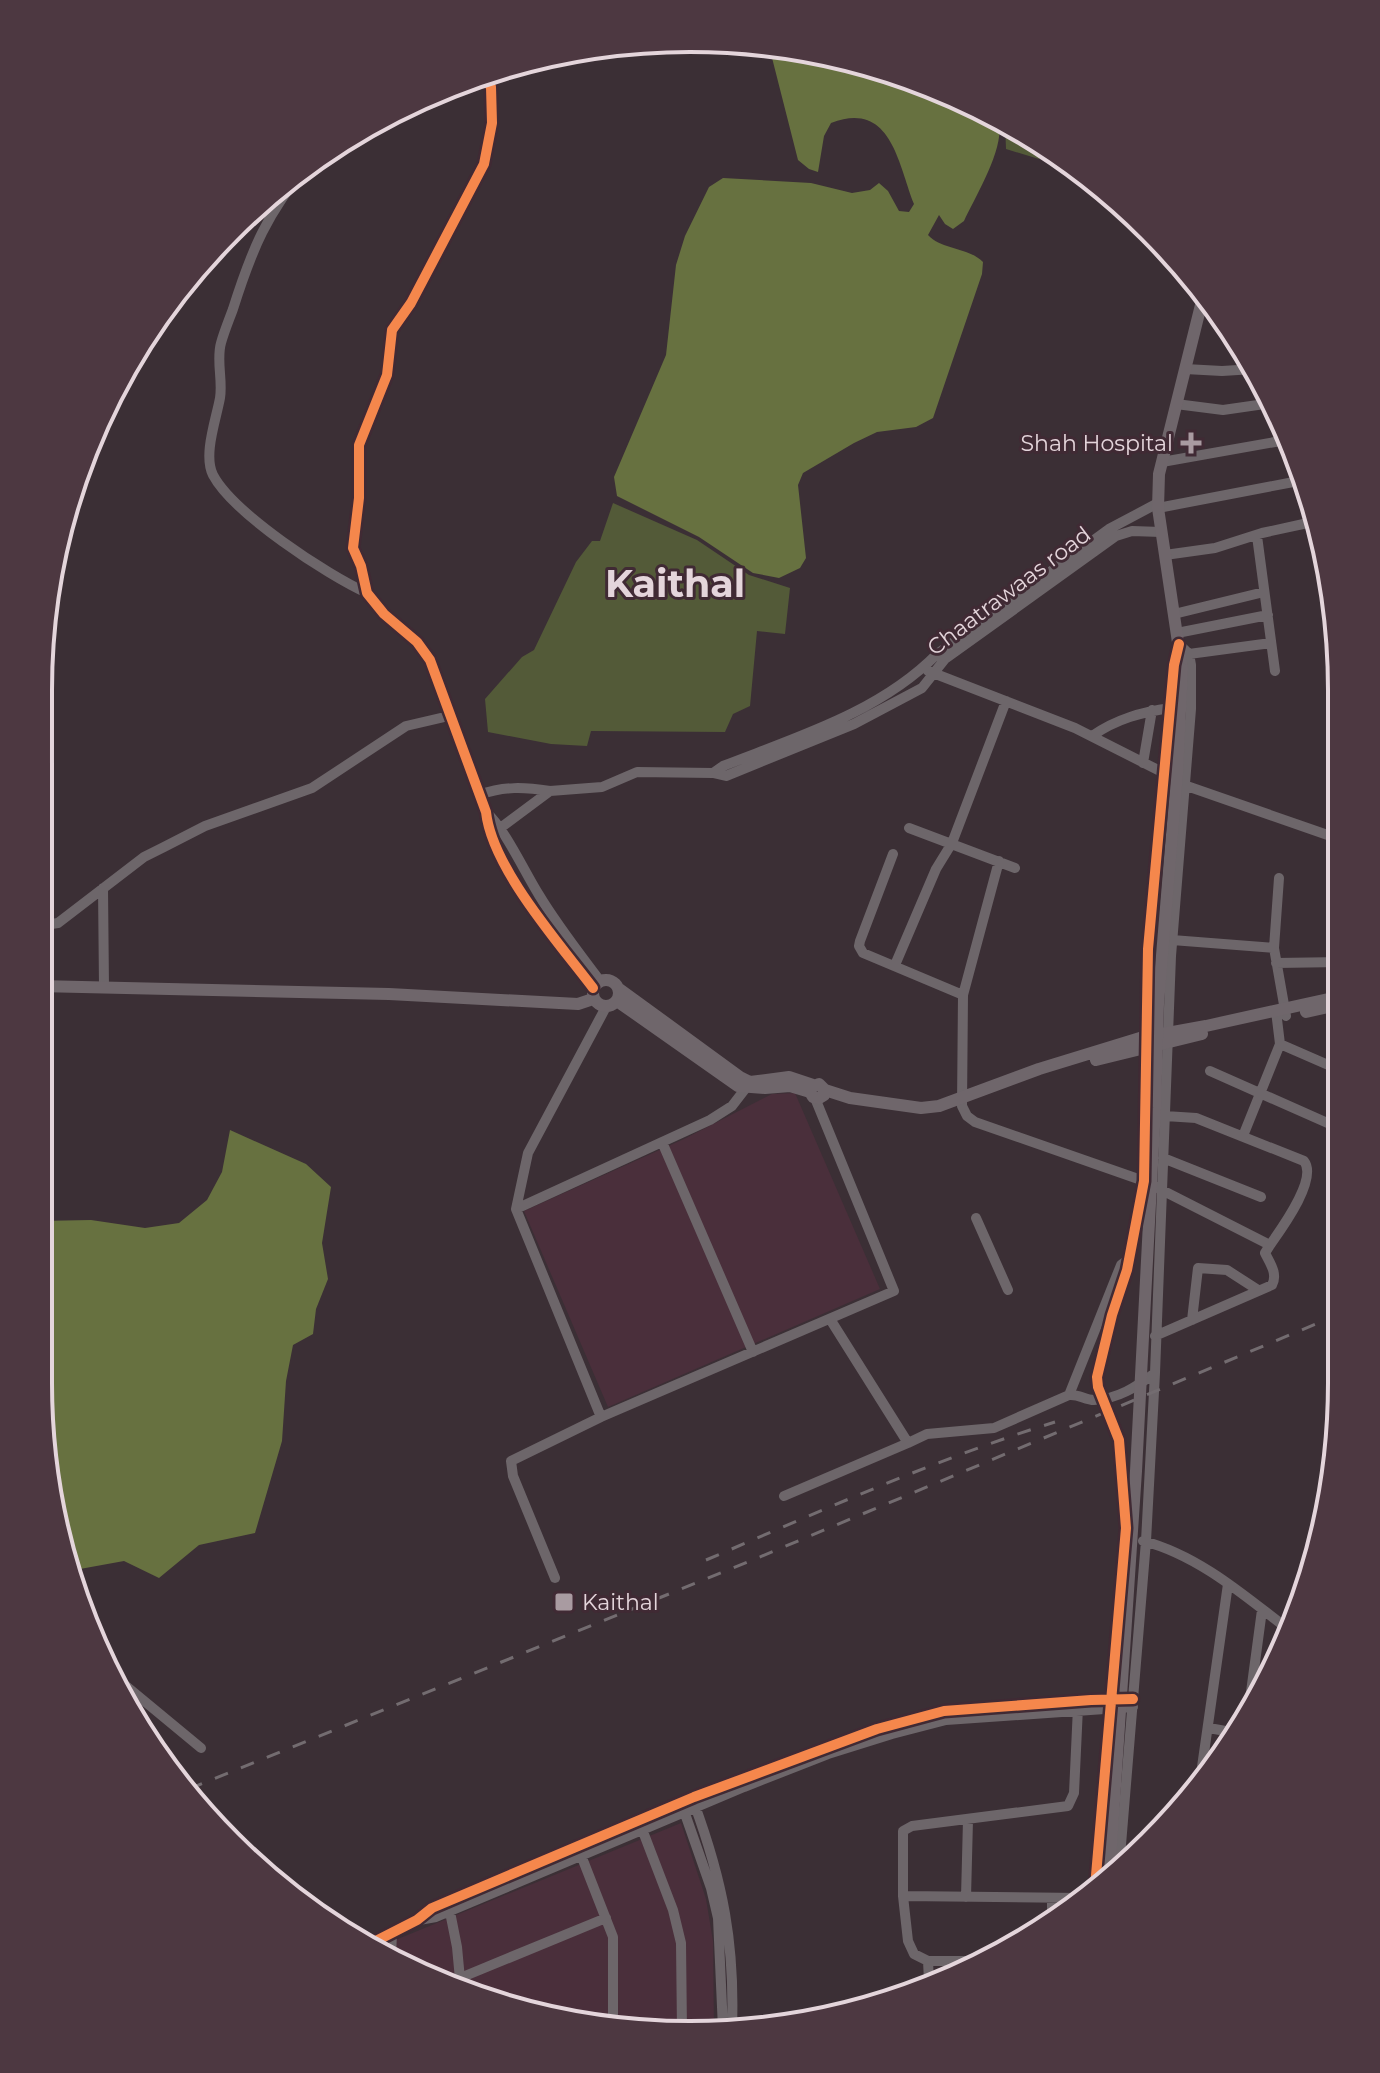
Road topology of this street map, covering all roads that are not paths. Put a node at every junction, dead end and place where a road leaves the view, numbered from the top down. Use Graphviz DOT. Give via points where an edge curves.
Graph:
graph roads {
  1 [pos="489,85"];
  2 [pos="277,204"];
  3 [pos="1200,308"];
  4 [pos="1185,369"];
  5 [pos="1242,370"];
  6 [pos="1176,404"];
  7 [pos="1260,405"];
  8 [pos="1277,442"];
  9 [pos="1162,462"];
  10 [pos="1293,482"];
  11 [pos="1158,506"];
  12 [pos="1306,524"];
  13 [pos="1161,532"];
  14 [pos="1257,536"];
  15 [pos="1165,555"];
  16 [pos="1264,592"];
  17 [pos="367,593"];
  18 [pos="1174,614"];
  19 [pos="1268,615"];
  20 [pos="1178,638"];
  21 [pos="1271,643"];
  22 [pos="1189,654"];
  23 [pos="922,669"];
  24 [pos="1275,671"];
  25 [pos="934,673"];
  26 [pos="1006,701"];
  27 [pos="1171,708"];
  28 [pos="1152,710"];
  29 [pos="449,716"];
  30 [pos="1092,736"];
  31 [pos="1143,763"];
  32 [pos="713,773"];
  33 [pos="1164,773"];
  34 [pos="1184,785"];
  35 [pos="550,791"];
  36 [pos="479,795"];
  37 [pos="909,828"];
  38 [pos="496,832"];
  39 [pos="1328,835"];
  40 [pos="952,843"];
  41 [pos="893,854"];
  42 [pos="999,861"];
  43 [pos="1015,868"];
  44 [pos="1279,878"];
  45 [pos="103,888"];
  46 [pos="52,924"];
  47 [pos="1172,940"];
  48 [pos="1274,948"];
  49 [pos="1328,962"];
  50 [pos="1276,963"];
  51 [pos="895,965"];
  52 [pos="52,986"];
  53 [pos="104,987"];
  54 [pos="595,989"];
  55 [pos="963,995"];
  56 [pos="614,998"];
  57 [pos="1328,1000"];
  58 [pos="1328,1006"];
  59 [pos="1281,1013"];
  60 [pos="1167,1037"];
  61 [pos="1147,1042"];
  62 [pos="1280,1044"];
  63 [pos="1328,1065"];
  64 [pos="1210,1071"];
  65 [pos="748,1085"];
  66 [pos="817,1092"];
  67 [pos="1261,1092"];
  68 [pos="962,1102"];
  69 [pos="1165,1116"];
  70 [pos="1328,1123"];
  71 [pos="1243,1136"];
  72 [pos="662,1142"];
  73 [pos="1163,1158"];
  74 [pos="1144,1181"];
  75 [pos="1162,1190"];
  76 [pos="1261,1197"];
  77 [pos="516,1209"];
  78 [pos="976,1218"];
  79 [pos="1270,1245"];
  80 [pos="1130,1258"];
  81 [pos="1127,1270"];
  82 [pos="1008,1290"];
  83 [pos="1258,1290"];
  84 [pos="830,1319"];
  85 [pos="1192,1320"];
  86 [pos="1155,1336"];
  87 [pos="753,1352"];
  88 [pos="1155,1373"];
  89 [pos="1069,1395"];
  90 [pos="601,1417"];
  91 [pos="908,1443"];
  92 [pos="784,1496"];
  93 [pos="1146,1541"];
  94 [pos="555,1578"];
  95 [pos="1228,1584"];
  96 [pos="1262,1610"];
  97 [pos="1280,1624"];
  98 [pos="1252,1684"];
  99 [pos="131,1690"];
  100 [pos="1133,1703"];
  101 [pos="1112,1704"];
  102 [pos="1078,1705"];
  103 [pos="1209,1728"];
  104 [pos="1224,1731"];
  105 [pos="201,1748"];
  106 [pos="1203,1761"];
  107 [pos="694,1802"];
  108 [pos="683,1807"];
  109 [pos="968,1820"];
  110 [pos="642,1829"];
  111 [pos="579,1850"];
  112 [pos="1120,1854"];
  113 [pos="1110,1864"];
  114 [pos="1096,1875"];
  115 [pos="903,1896"];
  116 [pos="966,1897"];
  117 [pos="1052,1898"];
  118 [pos="1065,1898"];
  119 [pos="448,1906"];
  120 [pos="1052,1907"];
  121 [pos="606,1918"];
  122 [pos="392,1933"];
  123 [pos="378,1940"];
  124 [pos="391,1946"];
  125 [pos="928,1961"];
  126 [pos="959,1961"];
  127 [pos="929,1974"];
  128 [pos="460,1978"];
  129 [pos="613,2017"];
  130 [pos="723,2020"];
  131 [pos="732,2020"];
  132 [pos="682,2021"];
  1 -- 17 [label="street" via="492,123 484,164 392,330 387,375 359,445 353,548"];
  2 -- 17 [label="street" via="249,260 221,343 222,387 208,455 213,474 231,500 272,534"];
  3 -- 4 [label="main road"];
  4 -- 5 [label="street"];
  4 -- 6 [label="main road"];
  6 -- 7 [label="street" via="1223,410"];
  6 -- 9 [label="main road"];
  8 -- 9 [label="street"];
  9 -- 11 [label="main road"];
  10 -- 11 [label="street"];
  11 -- 13 [label="main road"];
  11 -- 23 [label="street" via="1096,538"];
  12 -- 14 [label="street"];
  13 -- 15 [label="main road"];
  13 -- 25 [label="street, Chaatrawaas road" via="1116,536 945,659"];
  14 -- 15 [label="street"];
  14 -- 16 [label="street"];
  15 -- 18 [label="main road"];
  16 -- 18 [label="street"];
  16 -- 19 [label="street"];
  17 -- 29 [label="street" via="430,660"];
  18 -- 20 [label="main road"];
  19 -- 20 [label="street"];
  19 -- 21 [label="street"];
  20 -- 22 [label="street"];
  20 -- 27 [label="street"];
  20 -- 113 [label="main road, bridge" via="1182,669 1177,774 1158,1004 1136,1471"];
  21 -- 22 [label="street"];
  21 -- 24 [label="street"];
  22 -- 34 [label="street" via="1191,709"];
  23 -- 25 [label="street"];
  23 -- 32 [label="street" via="838,720"];
  25 -- 26 [label="street"];
  25 -- 32 [label="street, Chaatrawaas road" via="922,688 854,724 726,776"];
  26 -- 30 [label="street"];
  26 -- 40 [label="street"];
  27 -- 28 [label="street"];
  27 -- 33 [label="street"];
  28 -- 30 [label="street"];
  28 -- 31 [label="street"];
  29 -- 36 [label="street"];
  29 -- 45 [label="street" via="406,726 312,788 205,826 144,857"];
  30 -- 31 [label="street"];
  31 -- 33 [label="street"];
  32 -- 35 [label="street, Chaatrawaas road" via="637,772 602,787"];
  33 -- 61 [label="street" via="1148,949"];
  34 -- 39 [label="street"];
  34 -- 47 [label="street"];
  35 -- 36 [label="street, Chaatrawaas road" via="517,786"];
  35 -- 38 [label="street"];
  36 -- 38 [label="street"];
  37 -- 40 [label="street"];
  38 -- 54 [label="street" via="513,878"];
  40 -- 42 [label="street"];
  40 -- 51 [label="street"];
  41 -- 51 [label="street" via="859,946 863,953"];
  42 -- 43 [label="street"];
  42 -- 55 [label="street"];
  44 -- 48 [label="street"];
  45 -- 46 [label="street"];
  45 -- 53 [label="street"];
  47 -- 48 [label="street"];
  47 -- 60 [label="street"];
  48 -- 50 [label="street"];
  49 -- 50 [label="street"];
  50 -- 59 [label="street"];
  51 -- 55 [label="street"];
  52 -- 53 [label="main road"];
  53 -- 54 [label="main road" via="578,1004"];
  54 -- 56 [label="main road" via="601,1006"];
  54 -- 56 [label="main road" via="610,981"];
  55 -- 68 [label="street"];
  56 -- 65 [label="main road"];
  56 -- 77 [label="street" via="528,1153"];
  57 -- 59 [label="main road"];
  58 -- 59 [label="main road"];
  59 -- 60 [label="main road"];
  59 -- 62 [label="street"];
  60 -- 61 [label="main road"];
  60 -- 69 [label="street"];
  61 -- 68 [label="main road"];
  61 -- 74 [label="street"];
  62 -- 63 [label="street"];
  62 -- 67 [label="street"];
  64 -- 67 [label="street"];
  65 -- 66 [label="main road" via="789,1077"];
  65 -- 72 [label="street" via="732,1106"];
  66 -- 68 [label="main road" via="921,1108"];
  66 -- 84 [label="street" via="894,1291"];
  67 -- 70 [label="street"];
  67 -- 71 [label="street"];
  68 -- 74 [label="street" via="975,1122"];
  69 -- 71 [label="street" via="1196,1118"];
  69 -- 73 [label="street"];
  71 -- 79 [label="street" via="1304,1161 1309,1168 1298,1200"];
  72 -- 77 [label="street"];
  72 -- 87 [label="street"];
  73 -- 75 [label="street"];
  73 -- 76 [label="street"];
  74 -- 75 [label="street"];
  74 -- 80 [label="street"];
  75 -- 79 [label="street"];
  75 -- 86 [label="street"];
  77 -- 90 [label="street"];
  78 -- 82 [label="street"];
  79 -- 83 [label="street" via="1265,1253 1274,1281"];
  80 -- 81 [label="street"];
  80 -- 89 [label="street" via="1121,1265"];
  83 -- 85 [label="street"];
  83 -- 85 [label="street" via="1227,1270 1198,1268"];
  84 -- 87 [label="street"];
  84 -- 91 [label="street"];
  85 -- 86 [label="street"];
  86 -- 88 [label="street"];
  87 -- 90 [label="street"];
  88 -- 89 [label="street" via="1109,1398"];
  88 -- 93 [label="street"];
  89 -- 91 [label="street" via="994,1428 927,1434"];
  90 -- 94 [label="street" via="511,1461"];
  91 -- 92 [label="street"];
  93 -- 95 [label="street"];
  93 -- 100 [label="street"];
  93 -- 101 [label="street" via="1126,1533"];
  95 -- 96 [label="street"];
  95 -- 103 [label="street"];
  96 -- 97 [label="street"];
  96 -- 98 [label="street"];
  99 -- 105 [label="street"];
  100 -- 101 [label="street"];
  100 -- 112 [label="street"];
  101 -- 102 [label="street"];
  101 -- 114 [label="street"];
  102 -- 107 [label="street" via="944,1711 850,1738"];
  102 -- 109 [label="street" via="1074,1793 1068,1806"];
  103 -- 104 [label="street"];
  103 -- 106 [label="street"];
  107 -- 108 [label="street"];
  107 -- 131 [label="street" via="729,1927"];
  108 -- 110 [label="street"];
  108 -- 111 [label="street"];
  108 -- 130 [label="street" via="718,1918"];
  109 -- 115 [label="street" via="905,1828"];
  109 -- 116 [label="street"];
  110 -- 111 [label="street"];
  110 -- 132 [label="street" via="681,1943"];
  111 -- 119 [label="street"];
  111 -- 121 [label="street"];
  115 -- 116 [label="street"];
  115 -- 125 [label="street" via="910,1949"];
  116 -- 117 [label="street"];
  117 -- 118 [label="street"];
  117 -- 120 [label="street"];
  119 -- 122 [label="street" via="432,1908"];
  119 -- 128 [label="street"];
  121 -- 128 [label="street"];
  121 -- 129 [label="street" via="613,1937"];
  122 -- 123 [label="street"];
  122 -- 124 [label="street"];
  125 -- 126 [label="street"];
  125 -- 127 [label="street"];
}
